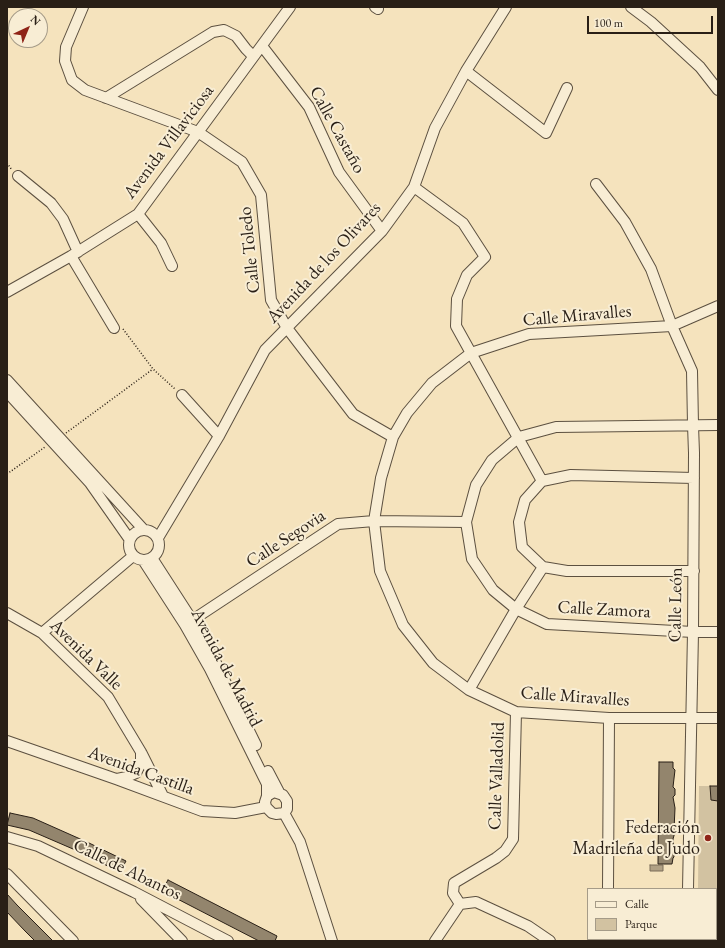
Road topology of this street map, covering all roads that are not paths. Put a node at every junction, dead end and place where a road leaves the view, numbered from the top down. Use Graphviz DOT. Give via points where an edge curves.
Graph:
graph roads {
  1 [pos="83,7"];
  2 [pos="290,7"];
  3 [pos="506,7"];
  4 [pos="631,7"];
  5 [pos="262,46"];
  6 [pos="253,56"];
  7 [pos="466,71"];
  8 [pos="567,88"];
  9 [pos="718,90"];
  10 [pos="106,98"];
  11 [pos="198,132"];
  12 [pos="18,176"];
  13 [pos="596,184"];
  14 [pos="414,186"];
  15 [pos="138,214"];
  16 [pos="382,231"];
  17 [pos="75,254"];
  18 [pos="172,266"];
  19 [pos="7,292"];
  20 [pos="718,306"];
  21 [pos="112,325"];
  22 [pos="672,326"];
  23 [pos="287,328"];
  24 [pos="470,353"];
  25 [pos="7,380"];
  26 [pos="7,392"];
  27 [pos="182,395"];
  28 [pos="692,425"];
  29 [pos="718,425"];
  30 [pos="219,436"];
  31 [pos="393,437"];
  32 [pos="519,437"];
  33 [pos="56,439"];
  34 [pos="694,478"];
  35 [pos="542,481"];
  36 [pos="374,521"];
  37 [pos="466,522"];
  38 [pos="144,530"];
  39 [pos="158,538"];
  40 [pos="130,540"];
  41 [pos="133,556"];
  42 [pos="148,559"];
  43 [pos="543,567"];
  44 [pos="694,571"];
  45 [pos="516,609"];
  46 [pos="7,613"];
  47 [pos="188,622"];
  48 [pos="693,632"];
  49 [pos="718,632"];
  50 [pos="42,633"];
  51 [pos="469,690"];
  52 [pos="516,712"];
  53 [pos="609,718"];
  54 [pos="692,718"];
  55 [pos="718,718"];
  56 [pos="7,741"];
  57 [pos="141,752"];
  58 [pos="116,779"];
  59 [pos="279,792"];
  60 [pos="164,796"];
  61 [pos="267,796"];
  62 [pos="266,807"];
  63 [pos="284,812"];
  64 [pos="7,837"];
  65 [pos="7,874"];
  66 [pos="608,888"];
  67 [pos="688,888"];
  68 [pos="134,892"];
  69 [pos="460,904"];
  70 [pos="73,941"];
  71 [pos="182,941"];
  72 [pos="228,941"];
  73 [pos="332,941"];
  74 [pos="434,941"];
  75 [pos="550,941"];
  1 -- 10 [label="street, Calle Toledo" via="66,47 65,61 72,80 85,90"];
  2 -- 5 [label="street, Avenida Villaviciosa"];
  3 -- 7 [label="street, Avenida de los Olivares"];
  4 -- 9 [label="street" via="700,67"];
  5 -- 6 [label="street, Avenida Villaviciosa"];
  5 -- 16 [label="street, Calle Castaño" via="309,107 339,172"];
  6 -- 10 [label="street" via="236,36 224,30 213,32"];
  6 -- 11 [label="street, Avenida Villaviciosa"];
  7 -- 8 [label="street" via="546,133"];
  7 -- 14 [label="street, Avenida de los Olivares" via="435,128"];
  10 -- 11 [label="street, Calle Toledo"];
  11 -- 15 [label="street, Avenida Villaviciosa"];
  11 -- 23 [label="street, Calle Toledo" via="242,162 261,195 271,300"];
  12 -- 17 [label="street" via="51,204 63,219"];
  13 -- 22 [label="street, Calle León" via="625,222 651,269"];
  14 -- 16 [label="street, Avenida de los Olivares"];
  14 -- 24 [label="street" via="463,223 485,257 467,276 457,299 456,326"];
  15 -- 17 [label="street, Avenida Villaviciosa"];
  15 -- 18 [label="street" via="161,243"];
  16 -- 23 [label="street, Avenida de los Olivares"];
  17 -- 19 [label="street, Avenida Villaviciosa"];
  17 -- 21 [label="street"];
  20 -- 22 [label="street, Calle Miravalles"];
  22 -- 24 [label="street, Calle Miravalles" via="529,334"];
  22 -- 28 [label="street, Calle León" via="692,371"];
  23 -- 30 [label="street, Avenida de los Olivares" via="265,350"];
  23 -- 31 [label="street, Calle Toledo" via="353,414"];
  24 -- 31 [label="street, Calle Miravalles" via="432,383 408,412"];
  24 -- 32 [label="street"];
  25 -- 33 [label="street"];
  26 -- 33 [label="street"];
  27 -- 30 [label="street"];
  28 -- 29 [label="street, Calle Zamora"];
  28 -- 32 [label="street, Calle Zamora" via="556,427"];
  28 -- 34 [label="street, Calle León"];
  30 -- 39 [label="street, Avenida de los Olivares"];
  31 -- 36 [label="street, Calle Miravalles" via="381,478"];
  32 -- 35 [label="street"];
  32 -- 37 [label="street, Calle Zamora" via="492,460 476,485"];
  33 -- 38 [label="street"];
  33 -- 40 [label="street" via="90,482"];
  34 -- 35 [label="street" via="571,475"];
  34 -- 44 [label="street, Calle León"];
  35 -- 43 [label="street" via="525,500 519,522 522,547"];
  36 -- 37 [label="street, Calle Segovia"];
  36 -- 47 [label="street, Calle Segovia" via="338,524"];
  36 -- 51 [label="street, Calle Miravalles" via="380,571 403,625 433,662"];
  37 -- 45 [label="street, Calle Zamora" via="472,559 492,590"];
  38 -- 39 [label="street" via="150,531"];
  38 -- 40 [label="street" via="135,533"];
  39 -- 42 [label="street" via="158,552"];
  40 -- 41 [label="street" via="129,548"];
  41 -- 42 [label="street"];
  41 -- 50 [label="street"];
  42 -- 47 [label="street, Avenida de Madrid"];
  43 -- 44 [label="street" via="567,571"];
  43 -- 45 [label="street"];
  44 -- 48 [label="street, Calle León"];
  45 -- 48 [label="street, Calle Zamora" via="547,624"];
  45 -- 51 [label="street"];
  46 -- 50 [label="street, Avenida Valle"];
  47 -- 59 [label="street, Avenida de Madrid" via="217,665"];
  47 -- 61 [label="street, Avenida de Madrid" via="267,784"];
  48 -- 49 [label="street, Calle Zamora"];
  48 -- 54 [label="street, Calle León"];
  50 -- 57 [label="street, Avenida Valle" via="108,697"];
  51 -- 52 [label="street, Calle Miravalles"];
  52 -- 53 [label="street, Calle Miravalles"];
  52 -- 69 [label="street, Calle Valladolid" via="513,839 505,851 496,858 454,883 453,893"];
  53 -- 54 [label="street, Calle Miravalles"];
  53 -- 66 [label="street"];
  54 -- 55 [label="street, Calle Miravalles"];
  54 -- 67 [label="street, Calle León"];
  56 -- 58 [label="street, Avenida Castilla"];
  57 -- 58 [label="street" via="141,763 136,773 127,778"];
  57 -- 60 [label="street, Avenida Valle"];
  58 -- 60 [label="street, Avenida Castilla"];
  59 -- 61 [label="street"];
  59 -- 63 [label="street" via="287,801 287,809"];
  60 -- 62 [label="street, Avenida Castilla" via="202,811 235,813"];
  61 -- 62 [label="street"];
  62 -- 63 [label="street" via="272,813"];
  63 -- 73 [label="street" via="300,842"];
  64 -- 68 [label="street, Calle de Abantos" via="38,846"];
  65 -- 70 [label="street"];
  68 -- 71 [label="street"];
  68 -- 72 [label="street, Calle de Abantos"];
  69 -- 74 [label="street"];
  69 -- 75 [label="street" via="476,902 528,926"];
}
